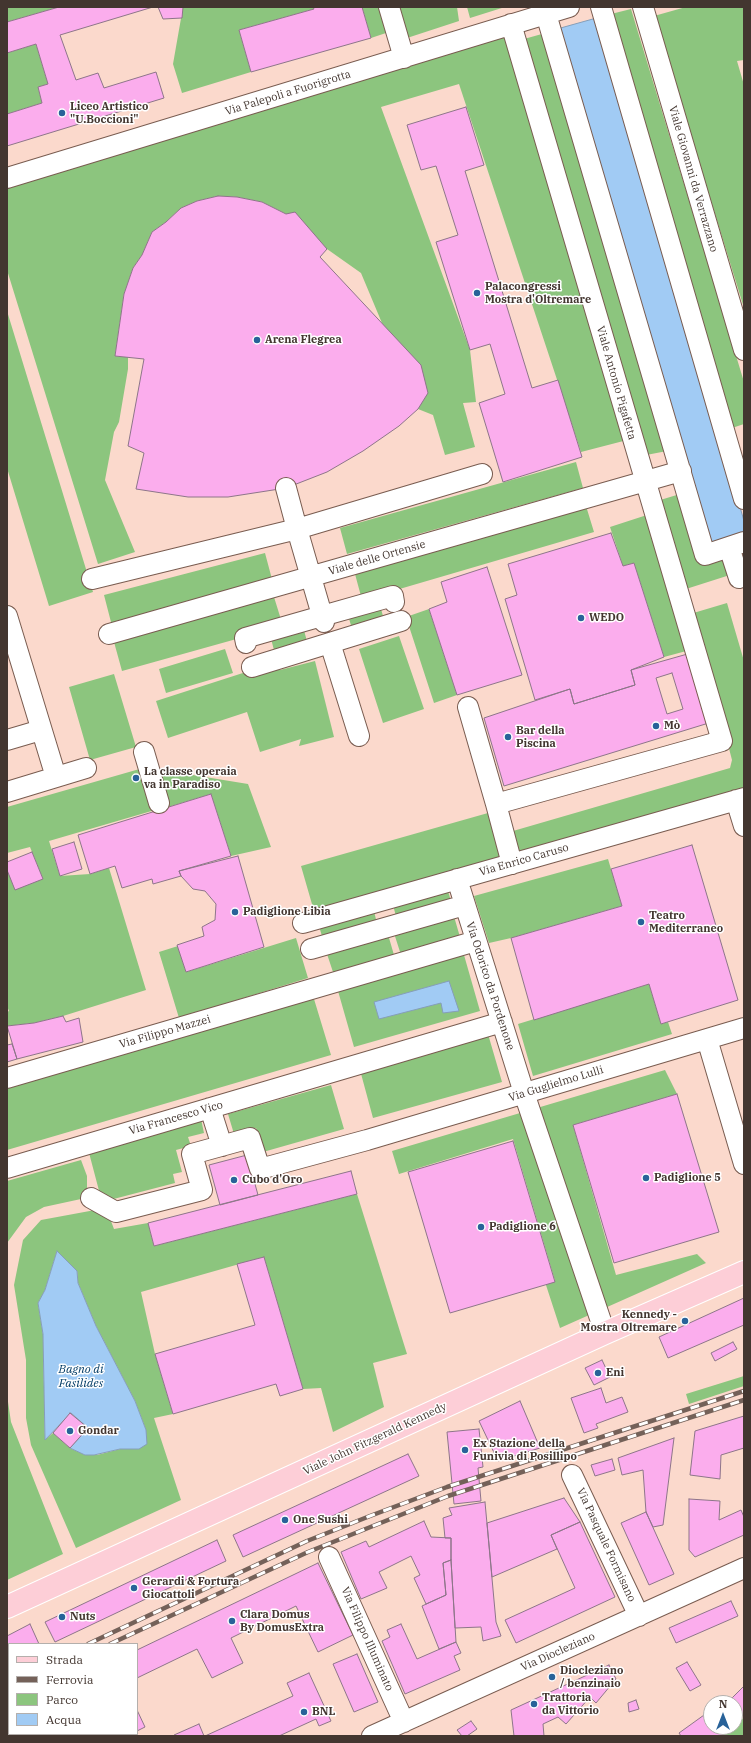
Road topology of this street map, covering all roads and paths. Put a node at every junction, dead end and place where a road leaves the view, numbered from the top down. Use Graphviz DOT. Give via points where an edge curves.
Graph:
graph roads {
  1 [pos="389,7"];
  2 [pos="569,7"];
  3 [pos="601,7"];
  4 [pos="644,7"];
  5 [pos="546,14"];
  6 [pos="511,24"];
  7 [pos="404,58"];
  8 [pos="7,178"];
  9 [pos="744,350"];
  10 [pos="738,455"];
  11 [pos="681,471"];
  12 [pos="482,474"];
  13 [pos="646,482"];
  14 [pos="286,488"];
  15 [pos="744,499"];
  16 [pos="297,529"];
  17 [pos="737,545"];
  18 [pos="310,577"];
  19 [pos="739,578"];
  20 [pos="92,579"];
  21 [pos="7,616"];
  22 [pos="326,630"];
  23 [pos="109,634"];
  24 [pos="468,707"];
  25 [pos="41,730"];
  26 [pos="359,736"];
  27 [pos="7,740"];
  28 [pos="144,752"];
  29 [pos="86,768"];
  30 [pos="56,777"];
  31 [pos="7,792"];
  32 [pos="740,799"];
  33 [pos="158,803"];
  34 [pos="496,804"];
  35 [pos="744,826"];
  36 [pos="512,864"];
  37 [pos="457,879"];
  38 [pos="465,905"];
  39 [pos="303,922"];
  40 [pos="476,942"];
  41 [pos="311,949"];
  42 [pos="502,1022"];
  43 [pos="744,1028"];
  44 [pos="707,1039"];
  45 [pos="7,1078"];
  46 [pos="524,1093"];
  47 [pos="210,1108"];
  48 [pos="222,1146"];
  49 [pos="744,1164"];
  50 [pos="7,1168"];
  51 [pos="91,1198"];
  52 [pos="744,1272"];
  53 [pos="605,1334"];
  54 [pos="572,1475"];
  55 [pos="329,1557"];
  56 [pos="744,1568"];
  57 [pos="7,1607"];
  58 [pos="639,1616"];
  59 [pos="397,1729"];
  60 [pos="372,1736"];
  1 -- 7 [label="street"];
  2 -- 5 [label="street, Via Palepoli a Fuorigrotta"];
  3 -- 10 [label="street"];
  4 -- 9 [label="street, Viale Giovanni da Verrazzano"];
  5 -- 6 [label="street, Via Palepoli a Fuorigrotta"];
  5 -- 11 [label="street"];
  6 -- 7 [label="street, Via Palepoli a Fuorigrotta"];
  6 -- 13 [label="street, Viale Antonio Pigafetta"];
  7 -- 8 [label="street, Via Palepoli a Fuorigrotta"];
  10 -- 15 [label="street"];
  11 -- 13 [label="street, Viale delle Ortensie"];
  11 -- 17 [label="street" via="705,555"];
  12 -- 16 [label="street"];
  13 -- 18 [label="street, Viale delle Ortensie"];
  13 -- 34 [label="street, Viale Antonio Pigafetta" via="722,741"];
  14 -- 16 [label="street"];
  16 -- 18 [label="street"];
  16 -- 20 [label="street"];
  17 -- 19 [label="street"];
  18 -- 22 [label="street"];
  18 -- 23 [label="street, Viale delle Ortensie"];
  21 -- 25 [label="street"];
  22 -- 22 [label="street" via="393,596 398,611"];
  22 -- 22 [label="street" via="244,638 249,655"];
  22 -- 26 [label="street"];
  24 -- 34 [label="street"];
  25 -- 27 [label="street"];
  25 -- 30 [label="street"];
  28 -- 33 [label="street"];
  29 -- 30 [label="street"];
  30 -- 31 [label="street"];
  32 -- 35 [label="street"];
  32 -- 36 [label="street, Via Enrico Caruso"];
  34 -- 36 [label="street"];
  36 -- 37 [label="street, Via Enrico Caruso"];
  37 -- 38 [label="street, Via Odorico da Pordenone"];
  37 -- 39 [label="street, Via Enrico Caruso"];
  38 -- 40 [label="street, Via Odorico da Pordenone"];
  38 -- 41 [label="street"];
  40 -- 42 [label="street, Via Odorico da Pordenone"];
  40 -- 45 [label="street, Via Filippo Mazzei"];
  42 -- 46 [label="street, Via Odorico da Pordenone"];
  42 -- 47 [label="street, Via Francesco Vico"];
  43 -- 44 [label="street, Via Guglielmo Lulli"];
  44 -- 46 [label="street, Via Guglielmo Lulli"];
  44 -- 49 [label="street"];
  46 -- 48 [label="street, Via Guglielmo Lulli" via="260,1169 250,1138"];
  46 -- 53 [label="street, Via Odorico da Pordenone"];
  47 -- 48 [label="street"];
  47 -- 50 [label="street, Via Francesco Vico"];
  48 -- 51 [label="street" via="192,1154 202,1190 116,1212"];
  52 -- 53 [label="main road, Viale John Fitzgerald Kennedy"];
  53 -- 57 [label="main road, Viale John Fitzgerald Kennedy"];
  54 -- 58 [label="street, Via Pasquale Formisano"];
  55 -- 59 [label="street, Via Filippo Illuminato"];
  56 -- 58 [label="street, Via Diocleziano"];
  58 -- 59 [label="street, Via Diocleziano"];
  59 -- 60 [label="street, Via Diocleziano"];
}
